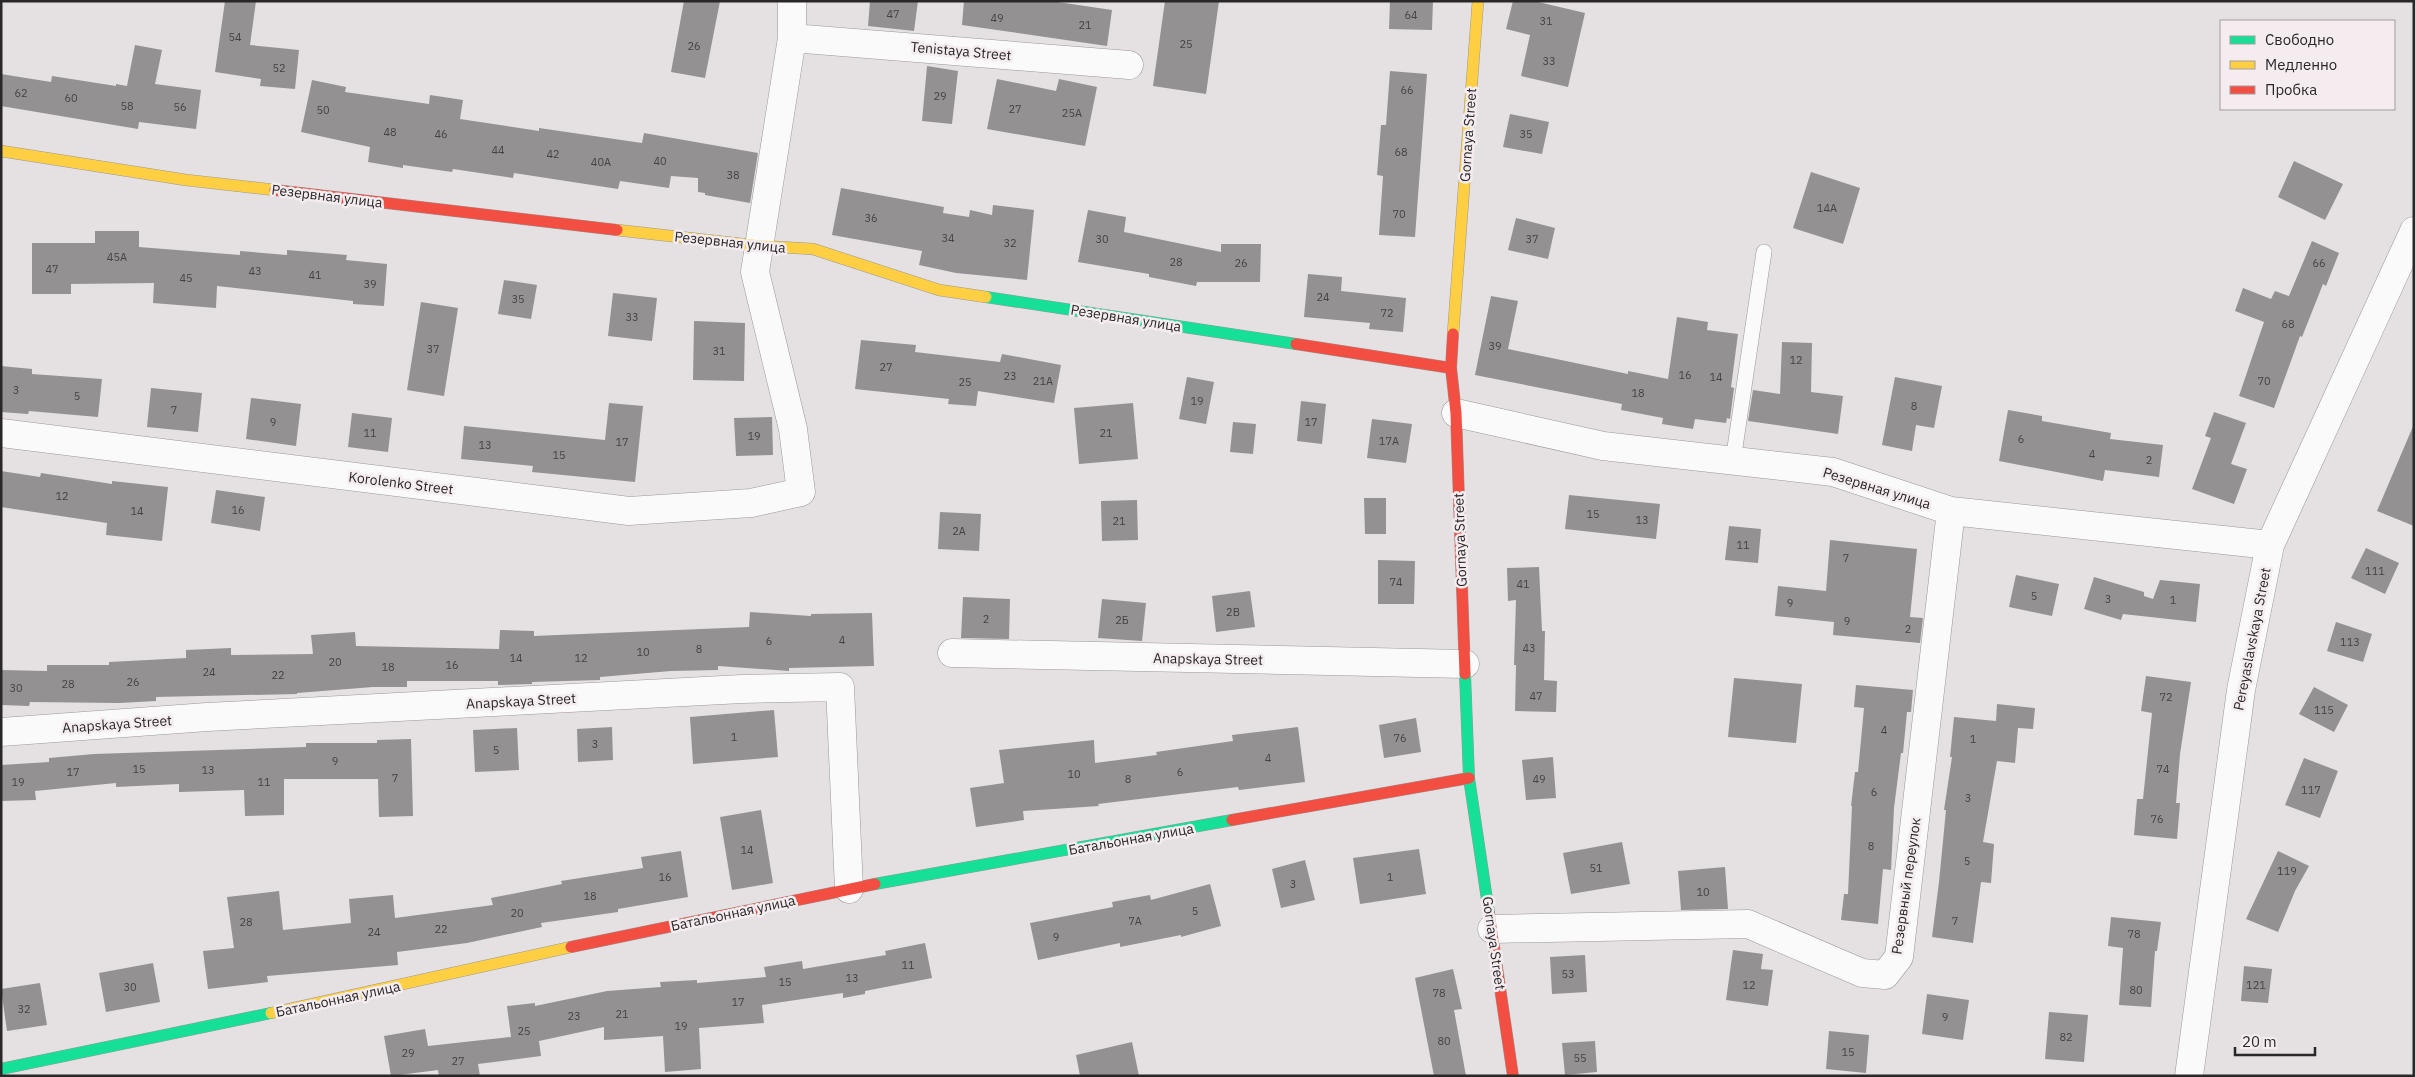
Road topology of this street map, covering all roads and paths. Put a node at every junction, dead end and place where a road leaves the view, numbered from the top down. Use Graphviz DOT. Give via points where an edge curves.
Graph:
graph roads {
  1 [pos="792,1"];
  2 [pos="1478,1"];
  3 [pos="792,38"];
  4 [pos="1129,65"];
  5 [pos="1,151"];
  6 [pos="2414,231"];
  7 [pos="760,246"];
  8 [pos="1764,252"];
  9 [pos="1451,368"];
  10 [pos="1456,413"];
  11 [pos="1,434"];
  12 [pos="1733,461"];
  13 [pos="1951,511"];
  14 [pos="2270,546"];
  15 [pos="952,653"];
  16 [pos="1465,664"];
  17 [pos="1,732"];
  18 [pos="1470,778"];
  19 [pos="849,889"];
  20 [pos="1492,929"];
  21 [pos="1,1069"];
  22 [pos="1513,1076"];
  23 [pos="2189,1076"];
  1 -- 3 [label="street"];
  2 -- 9 [label="street, Gornaya Street"];
  3 -- 4 [label="street, Tenistaya Street"];
  3 -- 7 [label="street"];
  5 -- 7 [label="street, Резервная улица" via="186,180"];
  6 -- 14 [label="street, Pereyaslavskaya Street"];
  7 -- 9 [label="street, Резервная улица" via="813,250 940,290"];
  7 -- 11 [label="street, Korolenko Street" via="754,272 793,429 801,492 751,503 630,511"];
  8 -- 12 [label="lane"];
  9 -- 10 [label="street, Gornaya Street"];
  10 -- 12 [label="street, Резервная улица" via="1603,446"];
  10 -- 16 [label="street, Gornaya Street"];
  12 -- 13 [label="street, Резервная улица" via="1833,472"];
  13 -- 14 [label="street, Резервная улица"];
  13 -- 20 [label="street, Резервный переулок" via="1899,957 1885,975 1862,973 1748,924"];
  14 -- 23 [label="street, Pereyaslavskaya Street" via="2241,690"];
  15 -- 16 [label="street, Anapskaya Street"];
  16 -- 18 [label="street, Gornaya Street"];
  17 -- 19 [label="street, Anapskaya Street" via="742,689 840,687"];
  18 -- 19 [label="street, Батальонная улица"];
  18 -- 20 [label="street, Gornaya Street"];
  19 -- 21 [label="street, Батальонная улица"];
  20 -- 22 [label="street, Gornaya Street"];
}
